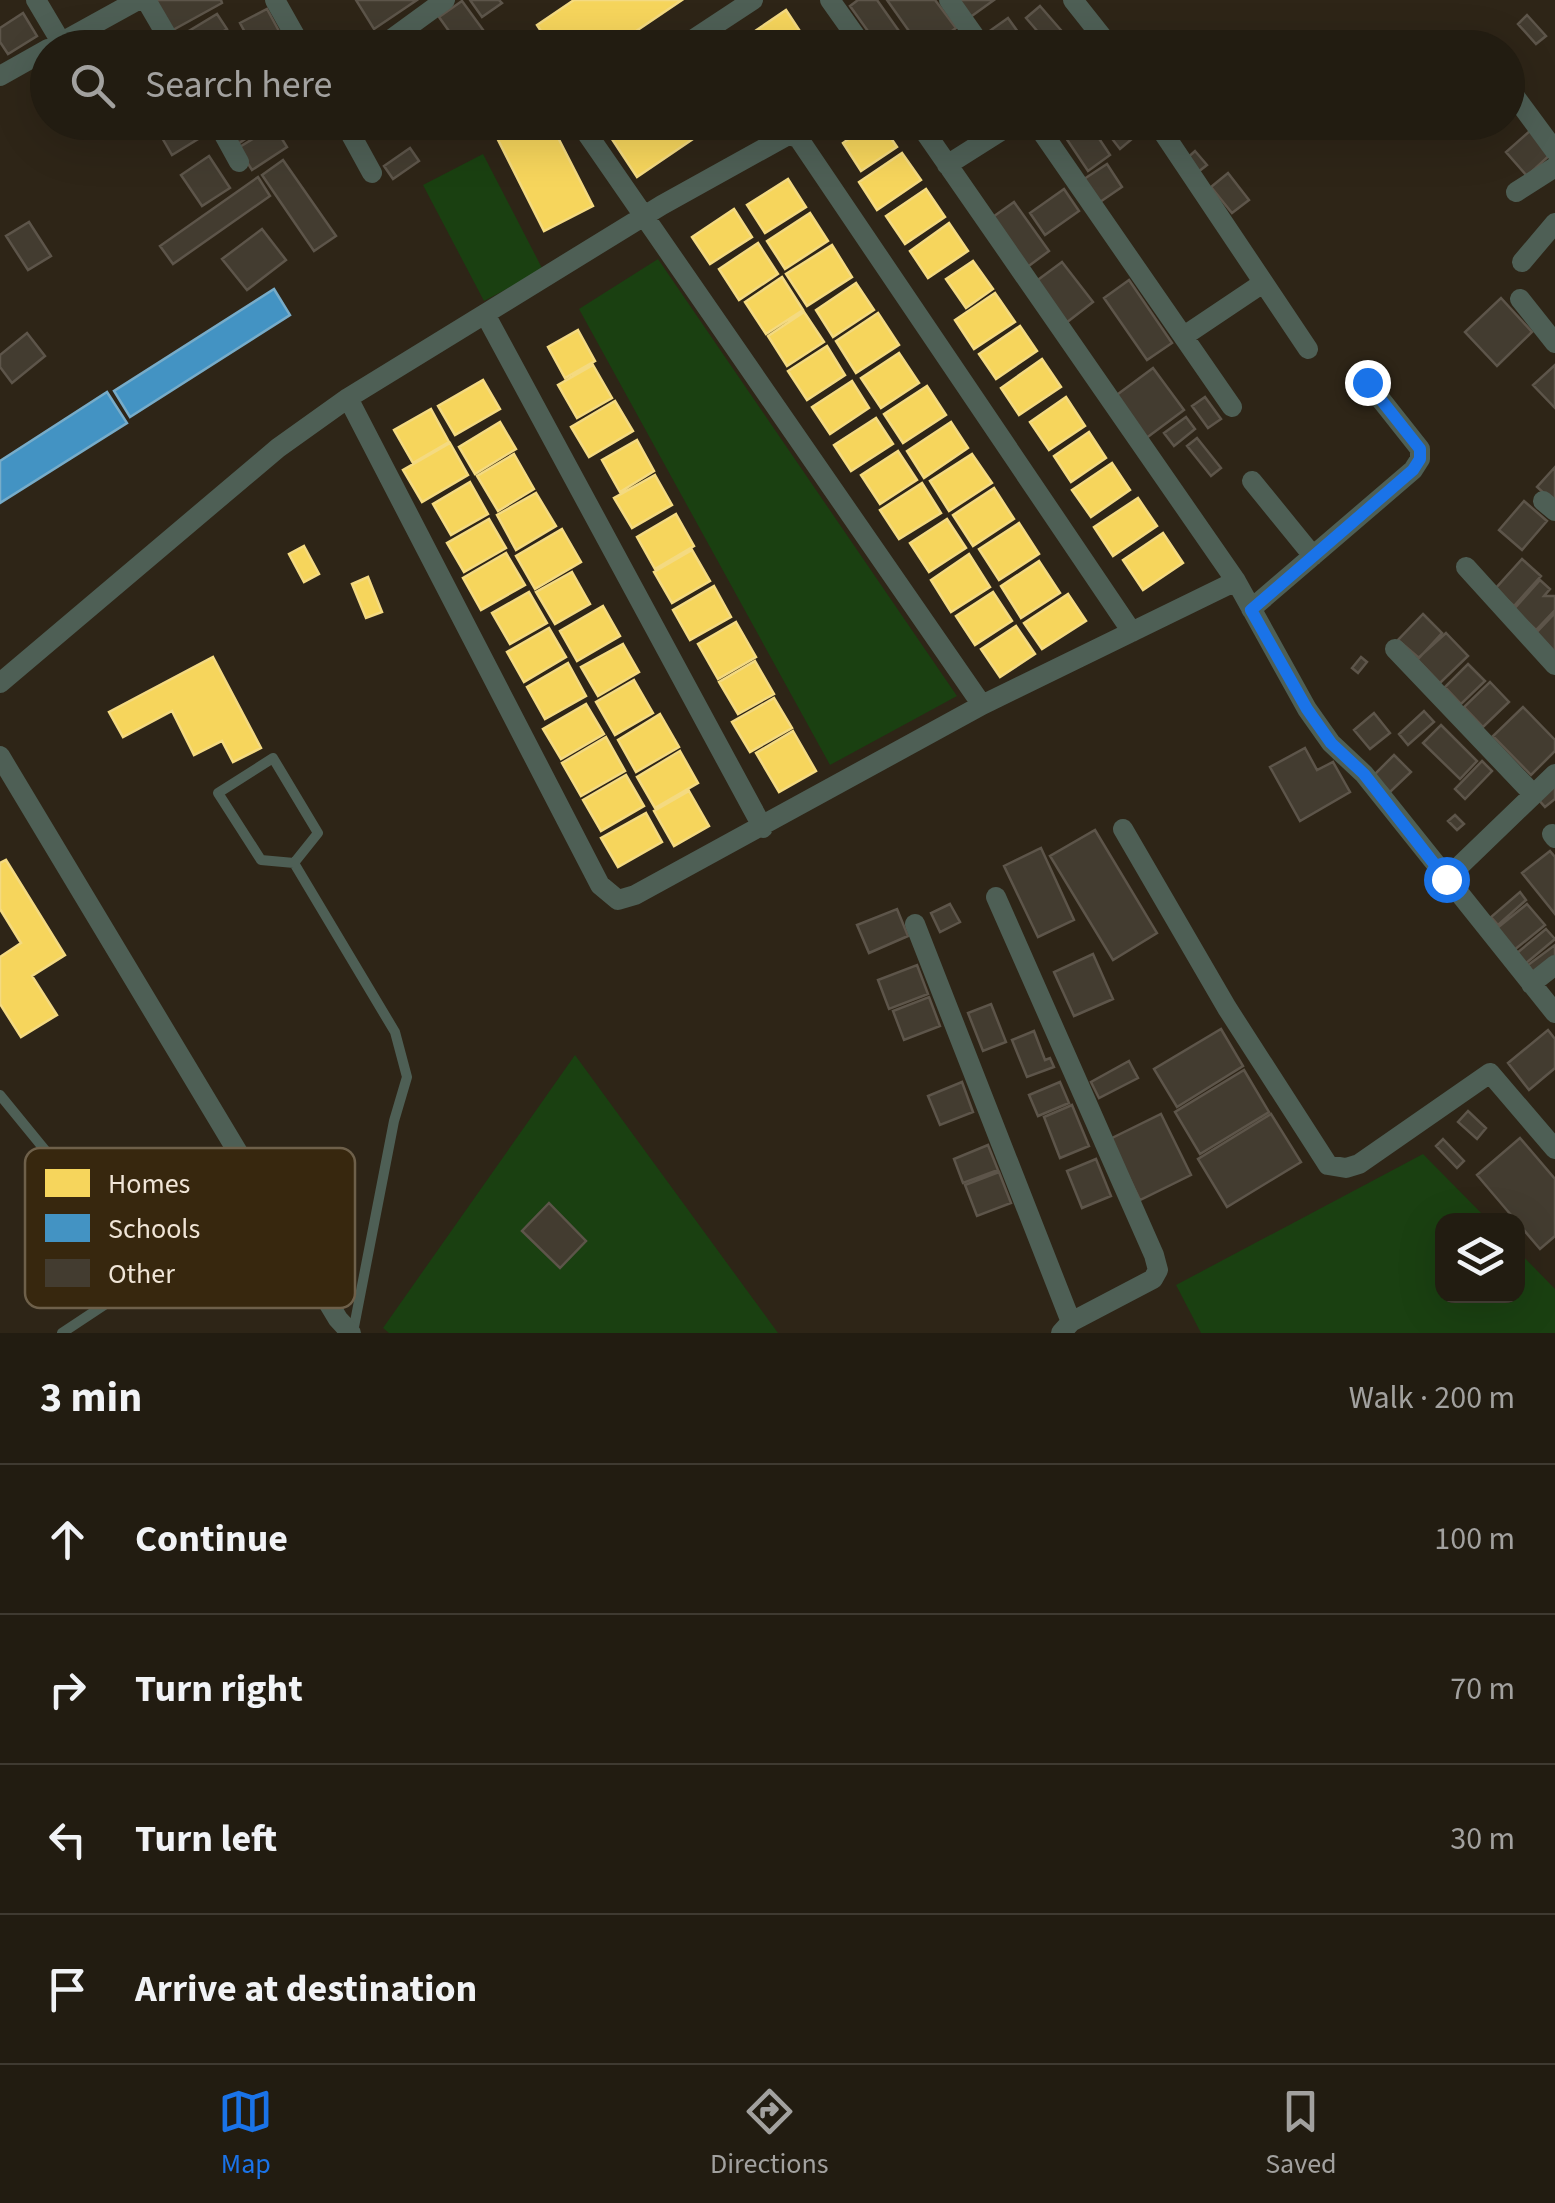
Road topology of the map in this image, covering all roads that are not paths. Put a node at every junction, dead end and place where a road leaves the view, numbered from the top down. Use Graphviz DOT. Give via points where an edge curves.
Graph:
graph roads {
  1 [pos="36,0"];
  2 [pos="138,0"];
  3 [pos="146,0"];
  4 [pos="275,0"];
  5 [pos="445,0"];
  6 [pos="753,0"];
  7 [pos="830,0"];
  8 [pos="949,0"];
  9 [pos="1074,0"];
  10 [pos="47,30"];
  11 [pos="83,30"];
  12 [pos="164,30"];
  13 [pos="292,30"];
  14 [pos="404,30"];
  15 [pos="707,30"];
  16 [pos="851,30"];
  17 [pos="970,30"];
  18 [pos="1097,30"];
  19 [pos="30,59"];
  20 [pos="0,76"];
  21 [pos="1525,110"];
  22 [pos="228,140"];
  23 [pos="354,140"];
  24 [pos="592,140"];
  25 [pos="775,140"];
  26 [pos="799,140"];
  27 [pos="930,140"];
  28 [pos="987,140"];
  29 [pos="1048,140"];
  30 [pos="1168,140"];
  31 [pos="1555,151"];
  32 [pos="240,162"];
  33 [pos="947,165"];
  34 [pos="1555,167"];
  35 [pos="372,173"];
  36 [pos="1516,192"];
  37 [pos="642,218"];
  38 [pos="1555,223"];
  39 [pos="1522,262"];
  40 [pos="1263,283"];
  41 [pos="1520,300"];
  42 [pos="485,314"];
  43 [pos="1184,336"];
  44 [pos="1555,343"];
  45 [pos="1308,348"];
  46 [pos="1367,382"];
  47 [pos="348,398"];
  48 [pos="1232,407"];
  49 [pos="1252,481"];
  50 [pos="1312,556"];
  51 [pos="1466,566"];
  52 [pos="1236,582"];
  53 [pos="1251,610"];
  54 [pos="1132,632"];
  55 [pos="1395,649"];
  56 [pos="1555,665"];
  57 [pos="0,683"];
  58 [pos="982,705"];
  59 [pos="0,756"];
  60 [pos="1555,774"];
  61 [pos="1533,794"];
  62 [pos="763,828"];
  63 [pos="1123,829"];
  64 [pos="294,863"];
  65 [pos="1446,879"];
  66 [pos="996,897"];
  67 [pos="915,924"];
  68 [pos="1555,965"];
  69 [pos="1531,984"];
  70 [pos="1555,1013"];
  71 [pos="0,1095"];
  72 [pos="43,1148"];
  73 [pos="235,1148"];
  74 [pos="1555,1149"];
  75 [pos="100,1308"];
  76 [pos="332,1308"];
  77 [pos="1066,1328"];
  78 [pos="62,1333"];
  79 [pos="352,1333"];
  1 -- 10 [label="street"];
  2 -- 11 [label="street"];
  3 -- 12 [label="street"];
  4 -- 13 [label="street"];
  5 -- 14 [label="street"];
  6 -- 15 [label="street"];
  7 -- 16 [label="street"];
  8 -- 17 [label="street"];
  9 -- 18 [label="street"];
  19 -- 20 [label="street"];
  21 -- 31 [label="street"];
  22 -- 32 [label="street"];
  23 -- 35 [label="street"];
  24 -- 37 [label="street"];
  25 -- 37 [label="street"];
  26 -- 54 [label="street"];
  27 -- 33 [label="street"];
  28 -- 33 [label="street"];
  29 -- 43 [label="street"];
  30 -- 40 [label="street"];
  33 -- 52 [label="street"];
  34 -- 36 [label="street"];
  37 -- 42 [label="street"];
  37 -- 58 [label="street"];
  38 -- 39 [label="street"];
  40 -- 43 [label="street"];
  40 -- 45 [label="street"];
  41 -- 44 [label="street"];
  42 -- 47 [label="street"];
  42 -- 62 [label="street"];
  43 -- 48 [label="street"];
  46 -- 50 [label="street" via="1420,449 1420,459"];
  47 -- 57 [label="street" via="278,448"];
  47 -- 62 [label="street" via="609,896 635,895"];
  49 -- 50 [label="street"];
  50 -- 53 [label="street"];
  51 -- 56 [label="street"];
  52 -- 53 [label="street"];
  52 -- 54 [label="street"];
  53 -- 65 [label="street" via="1331,743 1364,774"];
  54 -- 58 [label="street"];
  55 -- 61 [label="street"];
  58 -- 62 [label="street"];
  59 -- 73 [label="street"];
  60 -- 61 [label="street"];
  61 -- 65 [label="street"];
  63 -- 74 [label="street" via="1328,1165 1359,1164 1490,1073"];
  64 -- 64 [label="lane" via="318,832 274,758 218,793 260,860"];
  64 -- 79 [label="lane" via="395,1032 407,1077"];
  65 -- 69 [label="street"];
  66 -- 77 [label="street" via="1158,1270"];
  67 -- 77 [label="street"];
  68 -- 69 [label="street"];
  69 -- 70 [label="street"];
  71 -- 72 [label="lane"];
  75 -- 78 [label="lane"];
  76 -- 79 [label="street"];
}
